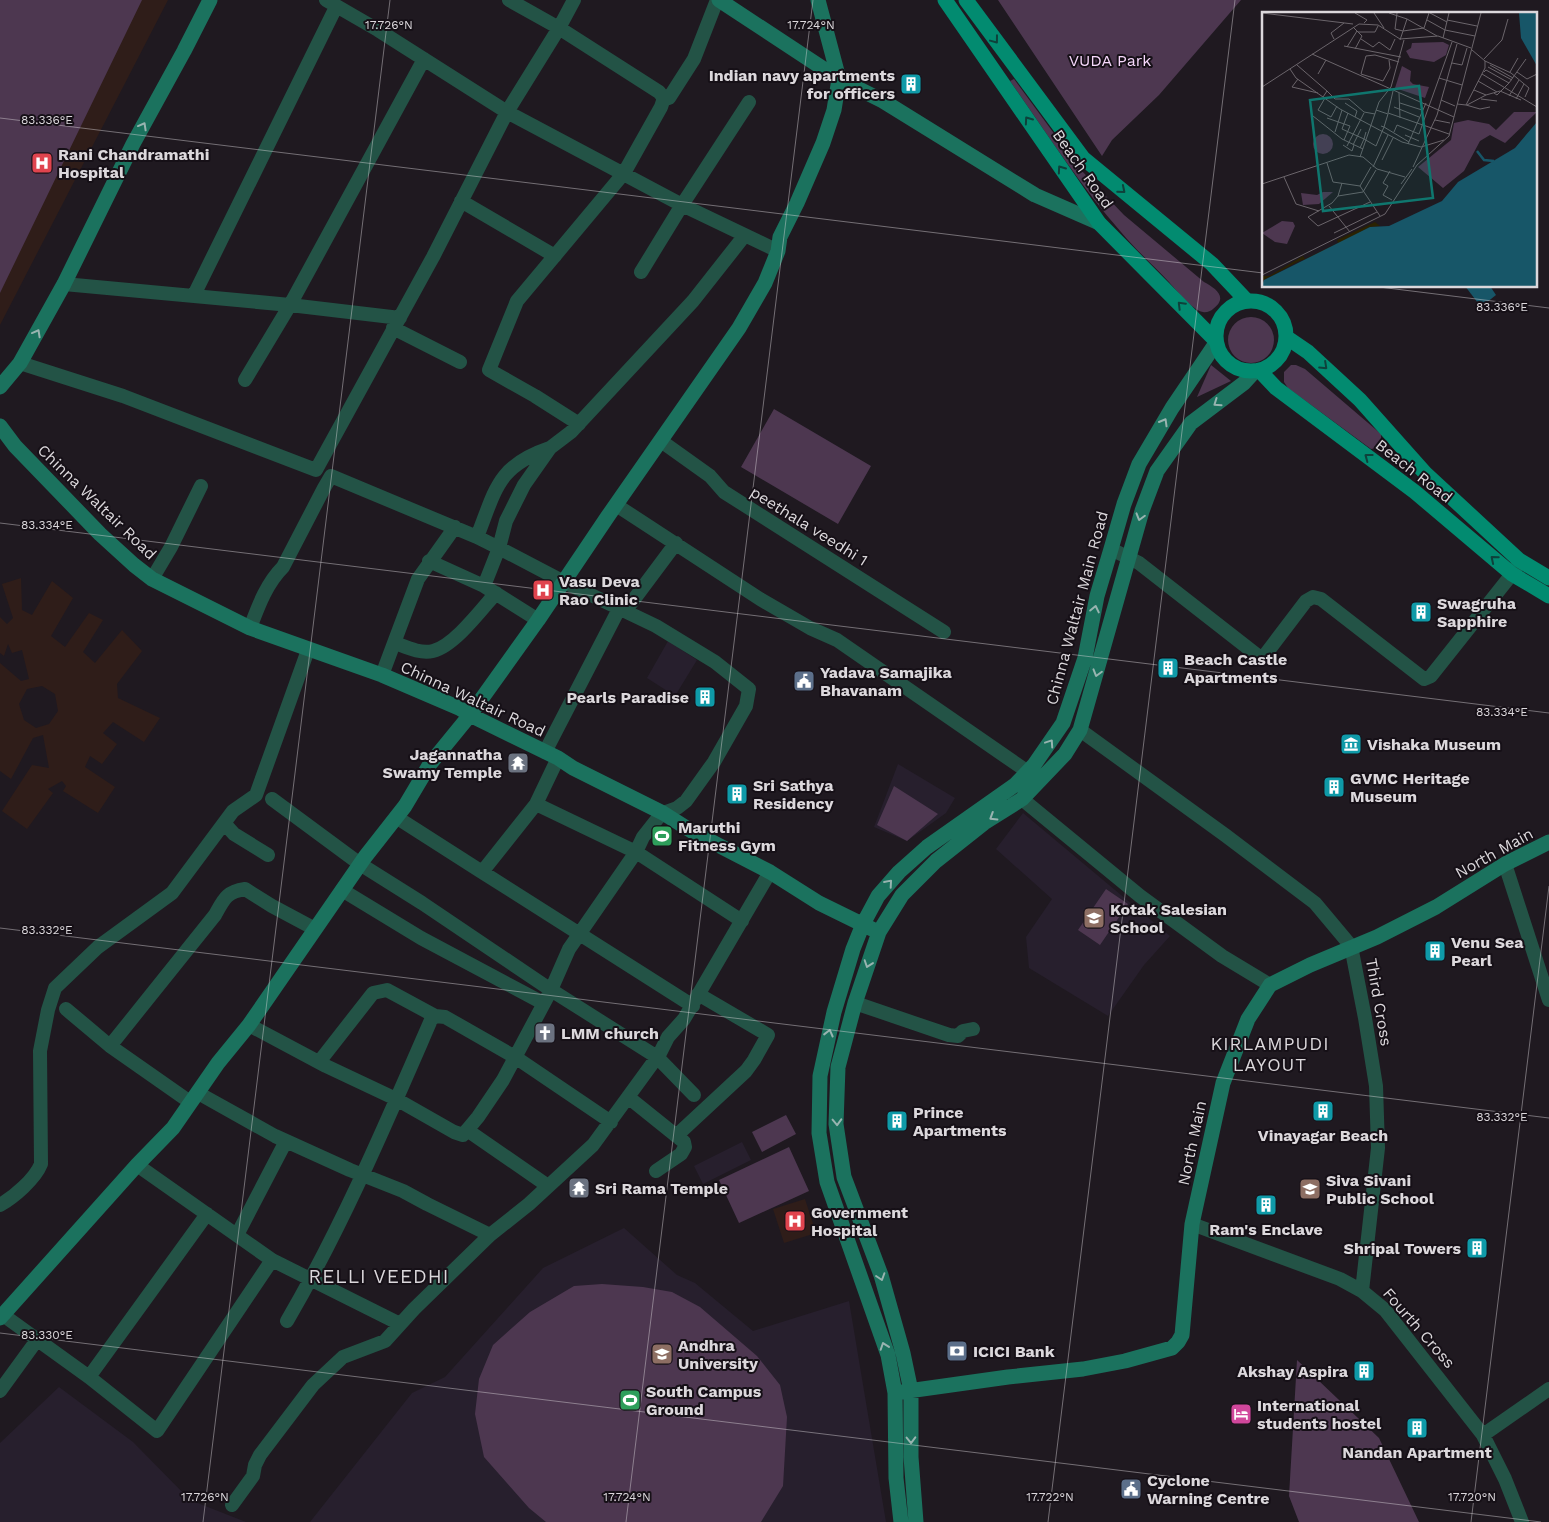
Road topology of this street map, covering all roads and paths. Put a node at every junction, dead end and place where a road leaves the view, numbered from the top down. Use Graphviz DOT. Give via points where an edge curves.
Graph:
graph roads {
  1 [pos="210,0"];
  2 [pos="509,0"];
  3 [pos="574,0"];
  4 [pos="718,0"];
  5 [pos="818,0"];
  6 [pos="945,0"];
  7 [pos="966,0"];
  8 [pos="331,3"];
  9 [pos="559,28"];
  10 [pos="424,59"];
  11 [pos="839,79"];
  12 [pos="670,98"];
  13 [pos="750,102"];
  14 [pos="507,112"];
  15 [pos="624,173"];
  16 [pos="461,201"];
  17 [pos="682,205"];
  18 [pos="1099,223"];
  19 [pos="746,235"];
  20 [pos="778,251"];
  21 [pos="556,256"];
  22 [pos="641,272"];
  23 [pos="64,284"];
  24 [pos="194,295"];
  25 [pos="1246,300"];
  26 [pos="290,305"];
  27 [pos="396,323"];
  28 [pos="1286,337"];
  29 [pos="1216,342"];
  30 [pos="460,362"];
  31 [pos="20,363"];
  32 [pos="1257,371"];
  33 [pos="245,380"];
  34 [pos="0,387"];
  35 [pos="578,424"];
  36 [pos="0,426"];
  37 [pos="661,441"];
  38 [pos="550,448"];
  39 [pos="316,470"];
  40 [pos="331,476"];
  41 [pos="201,486"];
  42 [pos="616,505"];
  43 [pos="455,527"];
  44 [pos="478,537"];
  45 [pos="676,543"];
  46 [pos="499,548"];
  47 [pos="1111,549"];
  48 [pos="1130,557"];
  49 [pos="1519,560"];
  50 [pos="429,561"];
  51 [pos="1512,574"];
  52 [pos="1549,578"];
  53 [pos="152,579"];
  54 [pos="564,582"];
  55 [pos="490,589"];
  56 [pos="1549,596"];
  57 [pos="623,609"];
  58 [pos="538,620"];
  59 [pos="250,628"];
  60 [pos="944,632"];
  61 [pos="395,643"];
  62 [pos="308,650"];
  63 [pos="382,676"];
  64 [pos="470,715"];
  65 [pos="1080,730"];
  66 [pos="552,755"];
  67 [pos="1028,772"];
  68 [pos="272,799"];
  69 [pos="1022,799"];
  70 [pos="536,804"];
  71 [pos="663,813"];
  72 [pos="396,817"];
  73 [pos="224,823"];
  74 [pos="1549,842"];
  75 [pos="636,852"];
  76 [pos="268,855"];
  77 [pos="360,864"];
  78 [pos="1505,864"];
  79 [pos="482,872"];
  80 [pos="770,872"];
  81 [pos="342,890"];
  82 [pos="742,921"];
  83 [pos="863,924"];
  84 [pos="316,929"];
  85 [pos="879,932"];
  86 [pos="579,934"];
  87 [pos="1351,946"];
  88 [pos="1270,985"];
  89 [pos="551,990"];
  90 [pos="695,1000"];
  91 [pos="1549,1000"];
  92 [pos="543,1003"];
  93 [pos="855,1003"];
  94 [pos="66,1009"];
  95 [pos="435,1016"];
  96 [pos="250,1026"];
  97 [pos="973,1029"];
  98 [pos="110,1046"];
  99 [pos="514,1057"];
  100 [pos="657,1058"];
  101 [pos="319,1062"];
  102 [pos="694,1095"];
  103 [pos="194,1097"];
  104 [pos="628,1097"];
  105 [pos="396,1099"];
  106 [pos="611,1122"];
  107 [pos="467,1130"];
  108 [pos="676,1136"];
  109 [pos="286,1141"];
  110 [pos="137,1165"];
  111 [pos="656,1170"];
  112 [pos="362,1174"];
  113 [pos="548,1186"];
  114 [pos="0,1205"];
  115 [pos="207,1214"];
  116 [pos="1192,1224"];
  117 [pos="237,1235"];
  118 [pos="490,1235"];
  119 [pos="272,1260"];
  120 [pos="311,1279"];
  121 [pos="1362,1291"];
  122 [pos="2,1316"];
  123 [pos="287,1321"];
  124 [pos="400,1324"];
  125 [pos="38,1340"];
  126 [pos="89,1377"];
  127 [pos="1549,1389"];
  128 [pos="0,1391"];
  129 [pos="911,1391"];
  130 [pos="895,1393"];
  131 [pos="1483,1435"];
  132 [pos="232,1505"];
  133 [pos="901,1522"];
  134 [pos="916,1522"];
  135 [pos="1522,1522"];
  23 -- 1 [label="street, one-way" via="133,144"];
  2 -- 9 [label="street"];
  3 -- 9 [label="street"];
  4 -- 11 [label="street"];
  4 -- 12 [label="street" via="694,59"];
  5 -- 11 [label="street"];
  18 -- 6 [label="main road, Beach Road, one-way"];
  7 -- 25 [label="main road, Beach Road, one-way" via="1083,158 1212,264"];
  8 -- 10 [label="street"];
  8 -- 24 [label="street"];
  9 -- 14 [label="street"];
  9 -- 15 [label="street" via="664,98"];
  10 -- 14 [label="street"];
  10 -- 26 [label="street"];
  11 -- 18 [label="street" via="883,101 1035,195"];
  11 -- 20 [label="street" via="834,110 823,143 780,237"];
  13 -- 17 [label="street"];
  14 -- 15 [label="street"];
  14 -- 16 [label="street"];
  15 -- 17 [label="street"];
  15 -- 21 [label="street"];
  16 -- 21 [label="street"];
  16 -- 27 [label="street"];
  17 -- 19 [label="street"];
  17 -- 22 [label="street"];
  29 -- 18 [label="main road, Beach Road, one-way"];
  19 -- 20 [label="street"];
  19 -- 35 [label="street" via="693,301"];
  20 -- 37 [label="street" via="765,283 739,328"];
  21 -- 35 [label="street" via="517,301 489,370"];
  23 -- 24 [label="street"];
  31 -- 23 [label="street, one-way"];
  24 -- 26 [label="street"];
  25 -- 28 [label="main road" via="1273,308 1282,319"];
  25 -- 29 [label="main road" via="1223,314 1216,326"];
  26 -- 27 [label="street"];
  26 -- 33 [label="street"];
  27 -- 30 [label="street"];
  27 -- 39 [label="street"];
  28 -- 32 [label="main road" via="1278,359 1268,368"];
  28 -- 49 [label="main road, Beach Road, one-way" via="1308,352 1360,400 1425,473"];
  29 -- 32 [label="main road" via="1219,354 1228,364 1240,371"];
  47 -- 29 [label="street, Chinna Waltair Main Road, one-way" via="1139,464"];
  31 -- 34 [label="street"];
  31 -- 39 [label="street" via="123,396"];
  32 -- 48 [label="street, one-way" via="1191,423 1157,471"];
  51 -- 32 [label="main road, Beach Road, one-way" via="1415,492"];
  35 -- 38 [label="street"];
  36 -- 53 [label="street, Chinna Waltair Road" via="15,446 100,534"];
  37 -- 42 [label="street"];
  37 -- 60 [label="street, peethala veedhi 1" via="710,476 724,492"];
  38 -- 44 [label="street" via="513,465 504,475"];
  38 -- 46 [label="street" via="514,504"];
  39 -- 40 [label="street"];
  40 -- 43 [label="street"];
  40 -- 59 [label="street" via="283,567 261,601"];
  41 -- 53 [label="street"];
  42 -- 45 [label="street"];
  42 -- 54 [label="street"];
  43 -- 44 [label="street"];
  43 -- 50 [label="street"];
  44 -- 46 [label="street"];
  45 -- 57 [label="street"];
  45 -- 67 [label="street" via="780,612 838,640"];
  46 -- 54 [label="street"];
  46 -- 55 [label="street"];
  47 -- 48 [label="street"];
  67 -- 47 [label="street, Chinna Waltair Main Road, one-way" via="1064,723 1085,658"];
  48 -- 51 [label="street" via="1262,659 1306,601 1313,597 1321,599 1424,679 1431,676"];
  48 -- 65 [label="street, one-way"];
  49 -- 51 [label="street"];
  49 -- 52 [label="main road, Beach Road"];
  50 -- 55 [label="street"];
  50 -- 61 [label="street" via="418,579"];
  51 -- 56 [label="main road, Beach Road"];
  53 -- 59 [label="street, Chinna Waltair Road"];
  54 -- 57 [label="street"];
  54 -- 58 [label="street"];
  55 -- 58 [label="street"];
  55 -- 61 [label="street" via="466,627 433,651"];
  57 -- 66 [label="street"];
  57 -- 71 [label="street" via="715,662 749,688 746,706 714,762 686,801"];
  58 -- 64 [label="street"];
  59 -- 62 [label="street, Chinna Waltair Road"];
  61 -- 63 [label="street"];
  62 -- 63 [label="street, Chinna Waltair Road"];
  62 -- 73 [label="street" via="256,795"];
  63 -- 64 [label="street, Chinna Waltair Road"];
  64 -- 66 [label="street, Chinna Waltair Road"];
  64 -- 72 [label="street" via="430,764"];
  65 -- 69 [label="street" via="1064,754"];
  65 -- 87 [label="street, Third Cross" via="1314,903"];
  66 -- 70 [label="street"];
  66 -- 71 [label="street, Chinna Waltair Road"];
  83 -- 67 [label="street, Chinna Waltair Main Road, one-way" via="878,896 899,872 927,847 1006,792"];
  68 -- 77 [label="street"];
  69 -- 85 [label="street, one-way" via="984,823 936,861 902,894"];
  69 -- 88 [label="street" via="1140,896 1222,956"];
  70 -- 75 [label="street"];
  70 -- 79 [label="street"];
  71 -- 75 [label="street" via="644,836"];
  71 -- 80 [label="street, Chinna Waltair Road"];
  72 -- 77 [label="street"];
  72 -- 79 [label="street"];
  73 -- 76 [label="street" via="234,834"];
  73 -- 114 [label="street" via="172,893 98,947 55,988 40,1051 41,1164 36,1174"];
  74 -- 78 [label="street, North Main"];
  75 -- 82 [label="street"];
  75 -- 86 [label="street"];
  77 -- 81 [label="street"];
  77 -- 89 [label="street"];
  78 -- 87 [label="street, North Main" via="1436,907"];
  78 -- 91 [label="street"];
  79 -- 86 [label="street"];
  80 -- 82 [label="street"];
  80 -- 83 [label="street, Chinna Waltair Road" via="819,903"];
  81 -- 84 [label="street"];
  81 -- 92 [label="street" via="421,938"];
  82 -- 90 [label="street"];
  83 -- 85 [label="street, Chinna Waltair Road"];
  130 -- 83 [label="street, Chinna Waltair Main Road, one-way" via="888,1355 827,1182 819,1133 820,1076 828,1037"];
  84 -- 96 [label="street"];
  84 -- 98 [label="street" via="245,889 233,891"];
  85 -- 93 [label="street, one-way"];
  86 -- 89 [label="street"];
  86 -- 90 [label="street"];
  87 -- 88 [label="street, North Main"];
  87 -- 121 [label="street, Third Cross" via="1376,1086 1378,1148"];
  88 -- 116 [label="street, North Main" via="1248,1019 1223,1083"];
  89 -- 92 [label="street"];
  89 -- 100 [label="street"];
  90 -- 100 [label="street"];
  90 -- 108 [label="street" via="768,1035 746,1071"];
  92 -- 99 [label="street"];
  93 -- 97 [label="street" via="948,1035 958,1036"];
  93 -- 129 [label="street, one-way" via="838,1067 836,1124 841,1159 844,1177 881,1275"];
  94 -- 98 [label="street"];
  95 -- 99 [label="street" via="445,1018"];
  95 -- 101 [label="street" via="387,990 373,993"];
  95 -- 105 [label="street"];
  96 -- 101 [label="street"];
  96 -- 103 [label="street"];
  98 -- 103 [label="street"];
  99 -- 106 [label="street"];
  99 -- 107 [label="street" via="503,1080"];
  100 -- 102 [label="street"];
  100 -- 104 [label="street"];
  101 -- 105 [label="street"];
  103 -- 109 [label="street"];
  103 -- 110 [label="street" via="173,1128"];
  104 -- 106 [label="street"];
  104 -- 108 [label="street"];
  105 -- 107 [label="street" via="458,1134 463,1135"];
  105 -- 112 [label="street"];
  106 -- 113 [label="street" via="593,1145"];
  107 -- 113 [label="street"];
  108 -- 111 [label="street" via="684,1142 684,1151"];
  109 -- 112 [label="street"];
  109 -- 117 [label="street"];
  110 -- 115 [label="street"];
  110 -- 122 [label="street"];
  112 -- 118 [label="street" via="404,1191"];
  112 -- 120 [label="street"];
  113 -- 118 [label="street"];
  115 -- 117 [label="street"];
  115 -- 126 [label="street"];
  116 -- 121 [label="street, Fourth Cross" via="1340,1279"];
  116 -- 129 [label="street, North Main" via="1182,1335 1172,1348 1083,1369"];
  117 -- 119 [label="street"];
  118 -- 124 [label="street"];
  119 -- 120 [label="street"];
  119 -- 126 [label="street" via="157,1431"];
  120 -- 123 [label="street"];
  120 -- 124 [label="street"];
  121 -- 131 [label="street, Fourth Cross" via="1385,1310"];
  122 -- 125 [label="street"];
  124 -- 132 [label="street" via="385,1341 343,1357 313,1385 260,1455 253,1476"];
  125 -- 126 [label="street"];
  125 -- 128 [label="street"];
  127 -- 131 [label="street"];
  129 -- 130 [label="street, North Main"];
  129 -- 134 [label="street, one-way" via="911,1457"];
  130 -- 133 [label="street, Chinna Waltair Main Road" via="896,1478"];
  131 -- 135 [label="street, Fourth Cross"];
}
